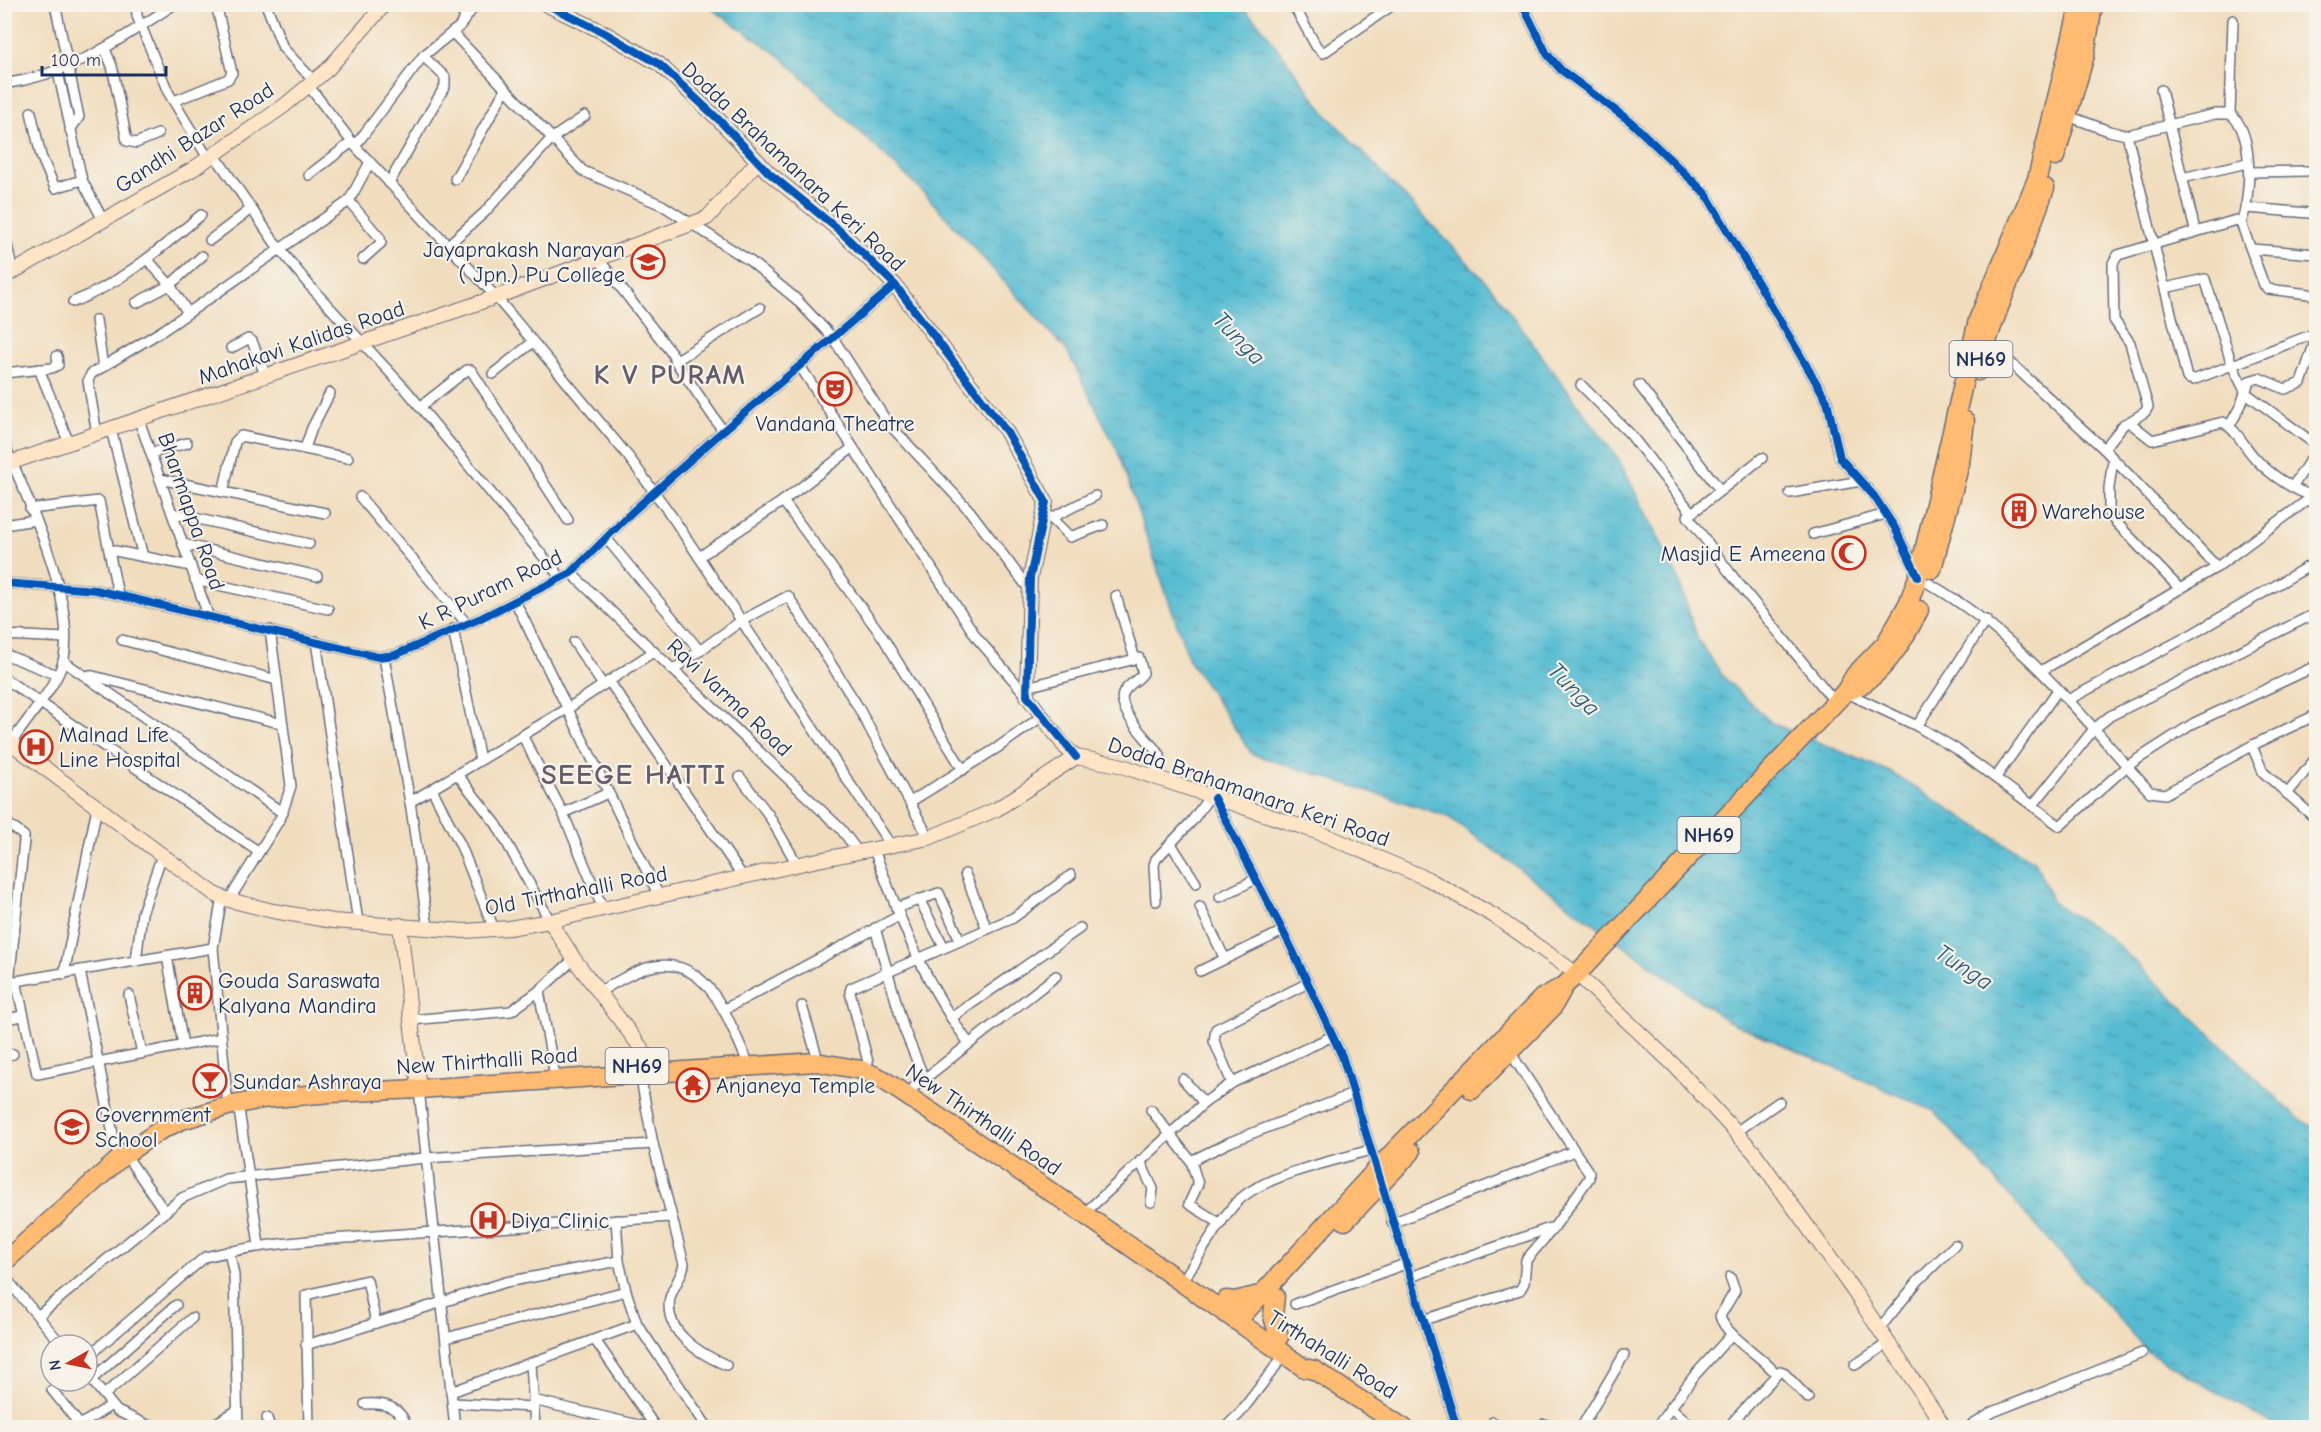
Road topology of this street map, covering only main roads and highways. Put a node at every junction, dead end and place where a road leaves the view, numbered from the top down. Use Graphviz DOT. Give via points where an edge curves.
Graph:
graph roads {
  1 [pos="2080,4"];
  2 [pos="2093,4"];
  3 [pos="1923,580"];
  4 [pos="1575,975"];
  5 [pos="647,1070"];
  6 [pos="418,1085"];
  7 [pos="920,1090"];
  8 [pos="121,1152"];
  9 [pos="1379,1176"];
  10 [pos="4,1247"];
  11 [pos="4,1262"];
  12 [pos="1268,1295"];
  13 [pos="1226,1300"];
  14 [pos="1245,1320"];
  15 [pos="1282,1346"];
  16 [pos="1404,1428"];
  1 -- 3 [label="highway, NH69" via="2037,179 1977,320"];
  2 -- 3 [label="highway, NH69" via="2088,45 2068,116 2032,225 1986,340 1966,416 1949,509"];
  3 -- 4 [label="highway, NH69" via="1921,607 1905,639 1863,685 1838,700"];
  4 -- 9 [label="highway, NH69" via="1552,1008 1510,1052"];
  4 -- 9 [label="highway, NH69" via="1542,998"];
  5 -- 6 [label="highway, New Thirthalli Road / NH69"];
  5 -- 6 [label="highway, NH69" via="554,1071"];
  5 -- 7 [label="highway, New Thirthalli Road / NH69" via="816,1062 862,1070"];
  5 -- 7 [label="highway, NH69" via="816,1053 868,1062"];
  6 -- 8 [label="highway, New Thirthalli Road / NH69" via="233,1100 179,1121"];
  7 -- 13 [label="highway, NH69"];
  7 -- 14 [label="highway, New Thirthalli Road / NH69"];
  8 -- 10 [label="highway, NH69"];
  8 -- 11 [label="highway, New Thirthalli Road / NH69"];
  9 -- 12 [label="highway, NH69"];
  12 -- 13 [label="highway"];
  12 -- 14 [label="highway, NH69"];
  12 -- 15 [label="highway"];
  13 -- 14 [label="highway, NH69"];
  14 -- 15 [label="highway, Tirthahalli Road"];
  15 -- 16 [label="highway, Tirthahalli Road"];
}
